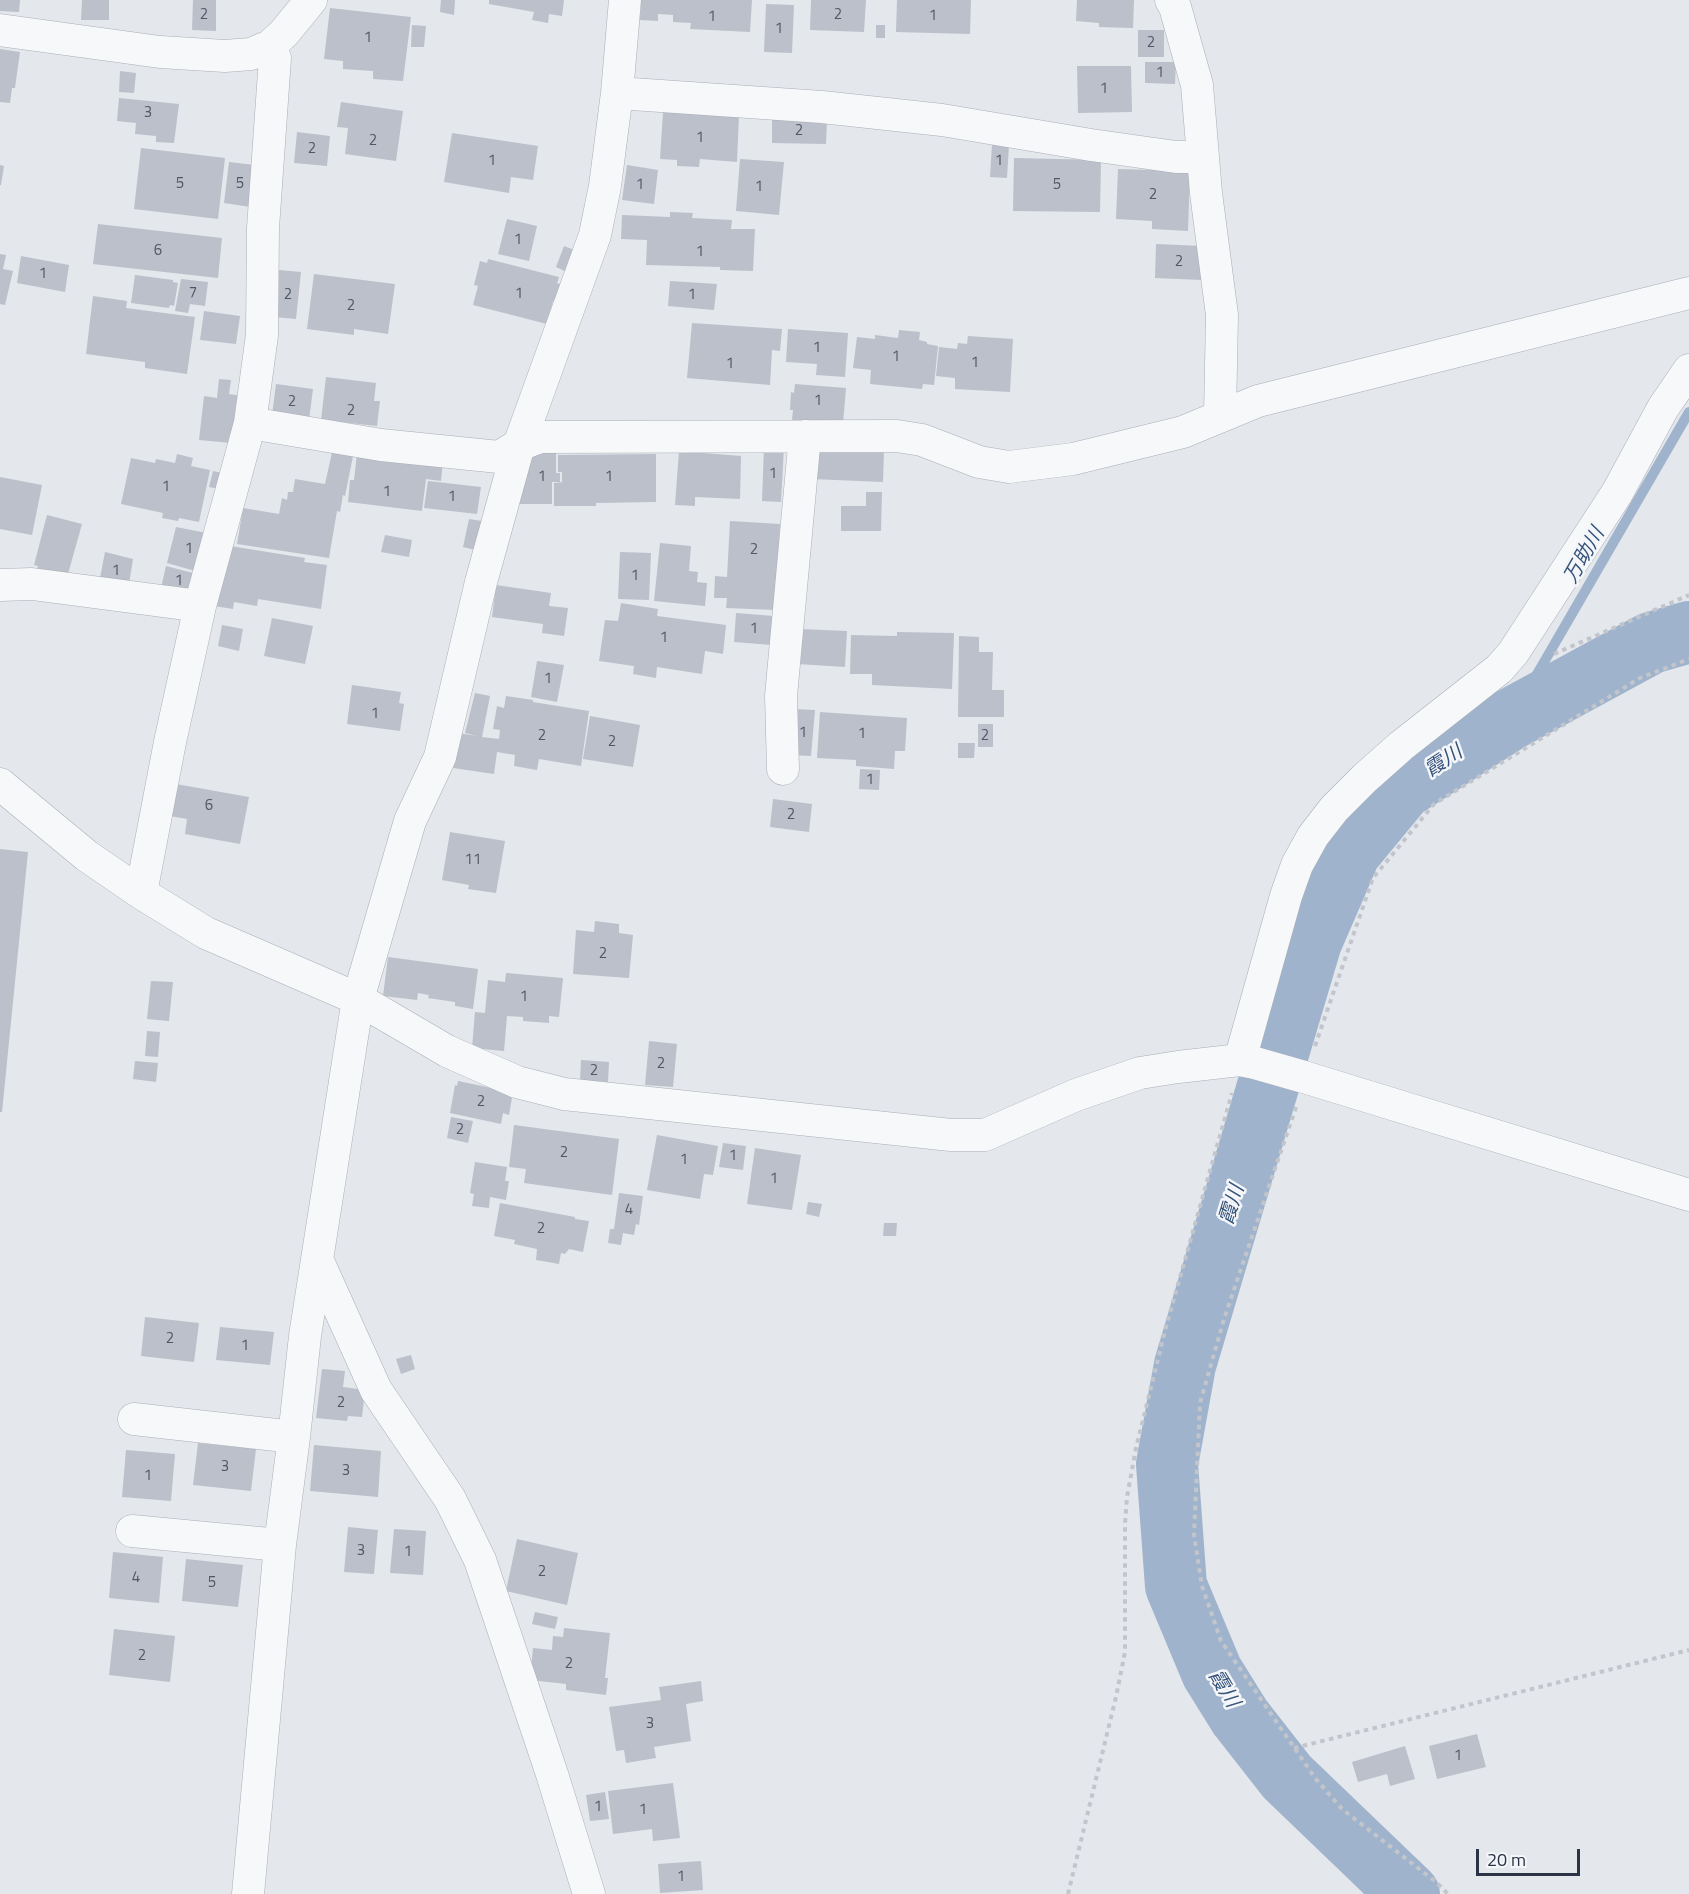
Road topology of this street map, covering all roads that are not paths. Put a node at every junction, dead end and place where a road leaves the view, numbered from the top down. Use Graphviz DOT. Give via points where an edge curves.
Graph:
graph roads {
  1 [pos="311,0"];
  2 [pos="625,0"];
  3 [pos="1171,0"];
  4 [pos="0,30"];
  5 [pos="270,46"];
  6 [pos="617,93"];
  7 [pos="1203,157"];
  8 [pos="1689,293"];
  9 [pos="1689,370"];
  10 [pos="1220,416"];
  11 [pos="250,423"];
  12 [pos="805,436"];
  13 [pos="519,445"];
  14 [pos="0,585"];
  15 [pos="200,606"];
  16 [pos="783,769"];
  17 [pos="0,784"];
  18 [pos="141,893"];
  19 [pos="358,999"];
  20 [pos="1247,1062"];
  21 [pos="1689,1195"];
  22 [pos="317,1259"];
  23 [pos="134,1419"];
  24 [pos="294,1437"];
  25 [pos="132,1531"];
  26 [pos="280,1545"];
  27 [pos="248,1894"];
  28 [pos="589,1894"];
  1 -- 5 [label="street"];
  2 -- 6 [label="street"];
  3 -- 7 [label="street" via="1197,85"];
  4 -- 5 [label="street" via="160,52 225,56 251,54"];
  5 -- 11 [label="street" via="275,58 263,228 262,335"];
  6 -- 7 [label="street" via="822,107 942,120 1091,145"];
  6 -- 13 [label="street" via="595,235"];
  7 -- 10 [label="street" via="1222,315"];
  8 -- 10 [label="street" via="1258,401"];
  9 -- 20 [label="street" via="1663,408 1617,493 1513,653 1499,669 1365,778 1313,836 1297,864 1286,896"];
  10 -- 12 [label="street" via="1161,438 1072,459 1009,467 897,436"];
  11 -- 13 [label="street" via="381,445 499,457"];
  11 -- 15 [label="street"];
  12 -- 13 [label="street" via="540,437"];
  12 -- 16 [label="street" via="781,696"];
  13 -- 19 [label="street" via="481,582 440,757 410,821"];
  14 -- 15 [label="street" via="32,584"];
  15 -- 18 [label="street"];
  17 -- 18 [label="street" via="87,856"];
  18 -- 19 [label="street" via="206,933"];
  19 -- 20 [label="street" via="447,1051 517,1082 564,1094 951,1135 985,1135 1076,1095 1140,1073"];
  19 -- 22 [label="street"];
  20 -- 21 [label="street"];
  22 -- 24 [label="street"];
  22 -- 28 [label="street" via="376,1390 450,1499 480,1560"];
  23 -- 24 [label="street"];
  24 -- 26 [label="street"];
  25 -- 26 [label="street"];
  26 -- 27 [label="street"];
}
